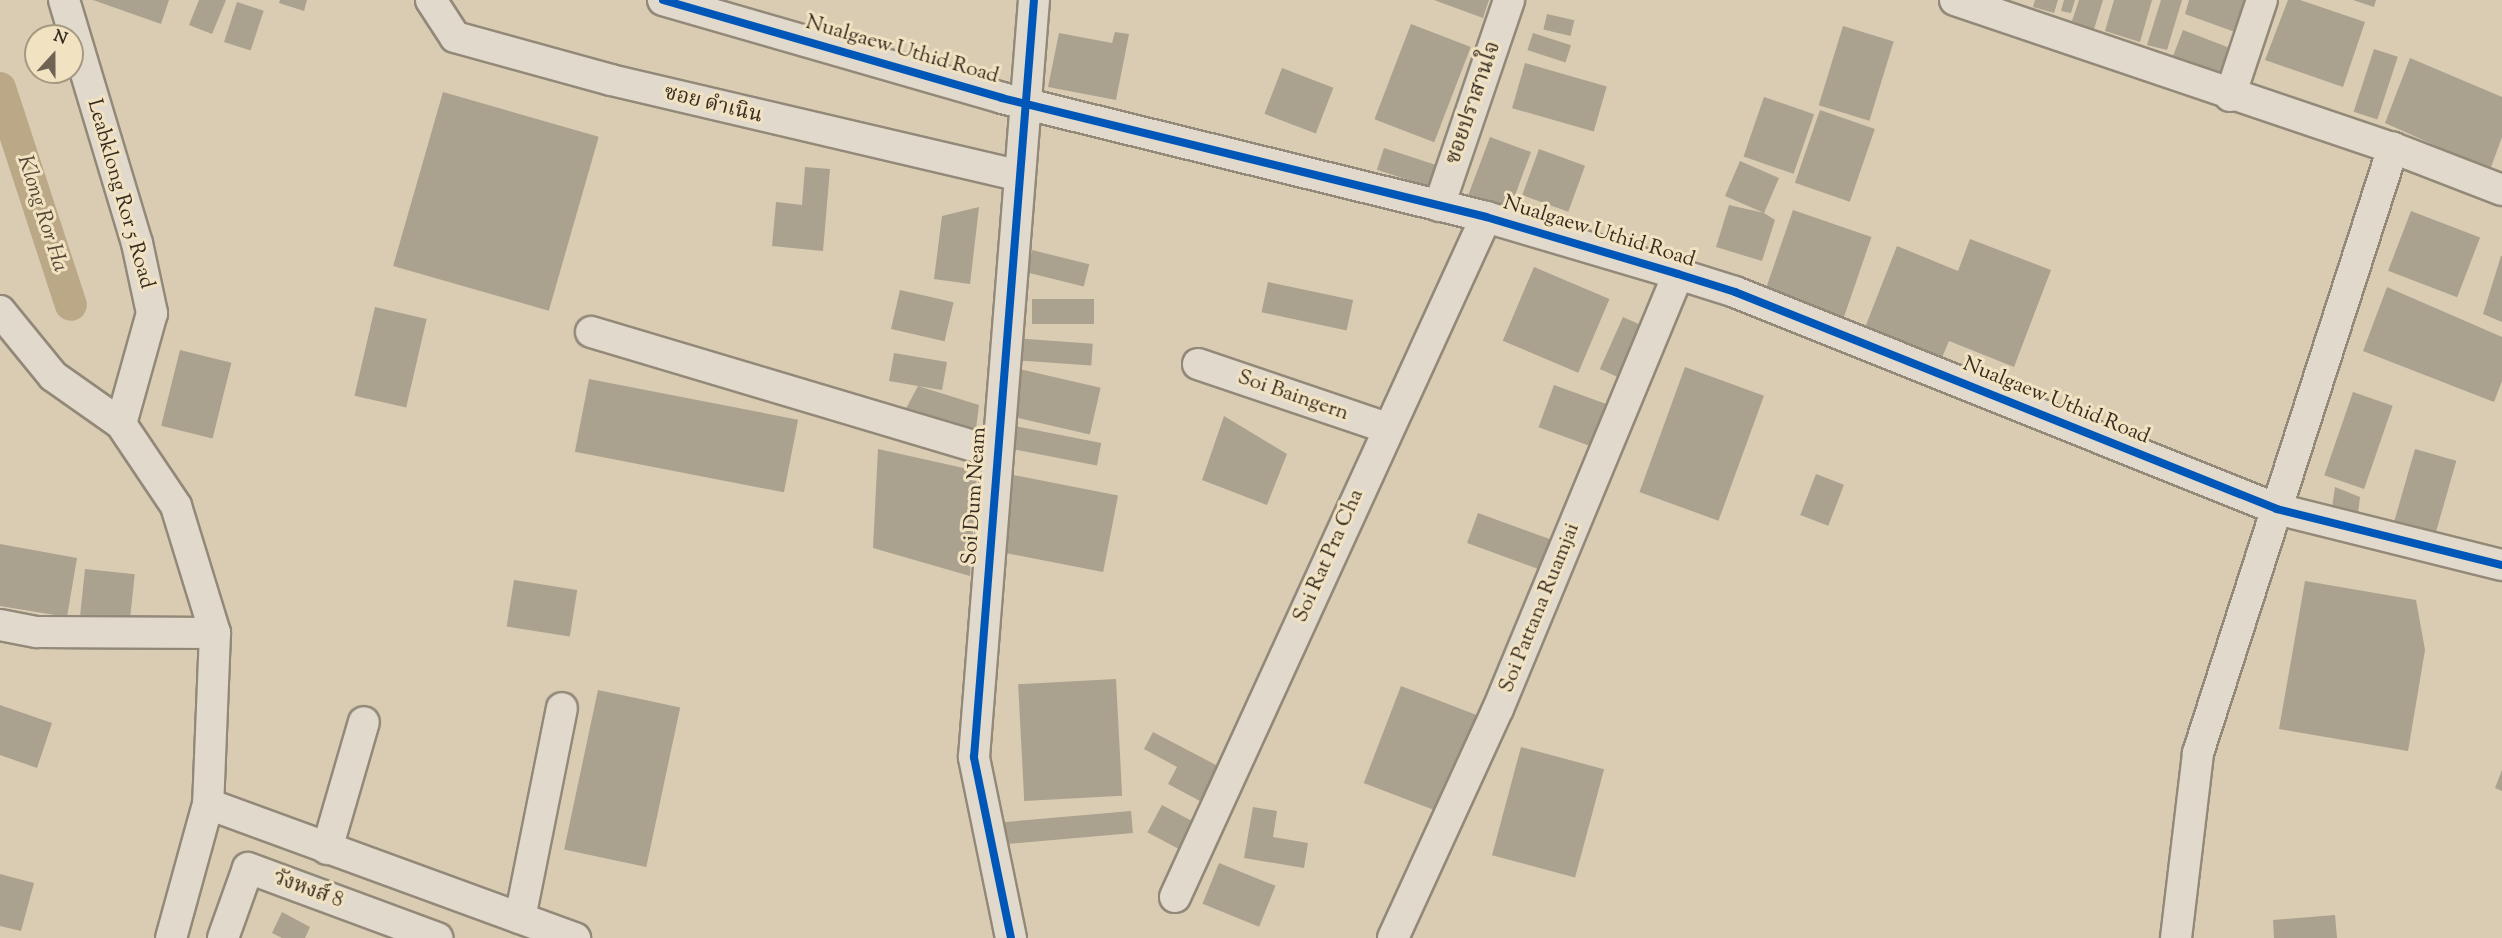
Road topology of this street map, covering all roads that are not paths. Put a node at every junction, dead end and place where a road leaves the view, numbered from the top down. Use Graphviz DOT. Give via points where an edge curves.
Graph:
graph roads {
  1 [pos="63,0"];
  2 [pos="431,0"];
  3 [pos="663,0"];
  4 [pos="1034,0"];
  5 [pos="1509,0"];
  6 [pos="1955,0"];
  7 [pos="2262,0"];
  8 [pos="2230,96"];
  9 [pos="1023,103"];
  10 [pos="2393,148"];
  11 [pos="1017,175"];
  12 [pos="2502,190"];
  13 [pos="1439,206"];
  14 [pos="1486,217"];
  15 [pos="1678,274"];
  16 [pos="0,311"];
  17 [pos="591,332"];
  18 [pos="1198,364"];
  19 [pos="121,424"];
  20 [pos="1387,428"];
  21 [pos="996,453"];
  22 [pos="2277,509"];
  23 [pos="2502,565"];
  24 [pos="0,625"];
  25 [pos="215,633"];
  26 [pos="562,708"];
  27 [pos="364,722"];
  28 [pos="208,804"];
  29 [pos="327,849"];
  30 [pos="1175,897"];
  31 [pos="520,918"];
  32 [pos="171,938"];
  33 [pos="223,938"];
  34 [pos="437,938"];
  35 [pos="575,938"];
  36 [pos="1011,938"];
  37 [pos="1393,938"];
  38 [pos="2176,938"];
  1 -- 19 [label="street, Leabklong Ror 5 Road" via="137,243 152,313"];
  2 -- 11 [label="street, ซอย ดำเนิน" via="454,37 623,83"];
  3 -- 9 [label="street, Nualgaew Uthid Road"];
  4 -- 9 [label="street, Soi Dum Neam"];
  5 -- 13 [label="street, ซอยปราสานใจ"];
  6 -- 8 [label="street"];
  7 -- 8 [label="street"];
  8 -- 10 [label="street"];
  9 -- 11 [label="street, Soi Dum Neam"];
  9 -- 13 [label="street, Nualgaew Uthid Road"];
  10 -- 12 [label="street"];
  10 -- 22 [label="street"];
  11 -- 21 [label="street, Soi Dum Neam"];
  13 -- 14 [label="street, Nualgaew Uthid Road"];
  14 -- 15 [label="street, Nualgaew Uthid Road"];
  14 -- 20 [label="street, Soi Rat Pra Cha"];
  15 -- 22 [label="street, Nualgaew Uthid Road" via="1735,292"];
  15 -- 37 [label="street, Soi Pattana Ruamjai" via="1498,709"];
  16 -- 19 [label="street" via="53,376"];
  17 -- 21 [label="street"];
  18 -- 20 [label="street, Soi Baingern"];
  19 -- 25 [label="street" via="176,506"];
  20 -- 30 [label="street, Soi Rat Pra Cha"];
  21 -- 36 [label="street, Soi Dum Neam" via="974,757"];
  22 -- 23 [label="street, Nualgaew Uthid Road"];
  22 -- 38 [label="street" via="2198,753"];
  24 -- 25 [label="street" via="37,632"];
  25 -- 28 [label="street"];
  26 -- 31 [label="street"];
  27 -- 29 [label="street"];
  28 -- 29 [label="street"];
  28 -- 32 [label="street"];
  29 -- 31 [label="street"];
  31 -- 35 [label="street"];
  33 -- 34 [label="street, วังหงส์ 8" via="248,868"];
}
